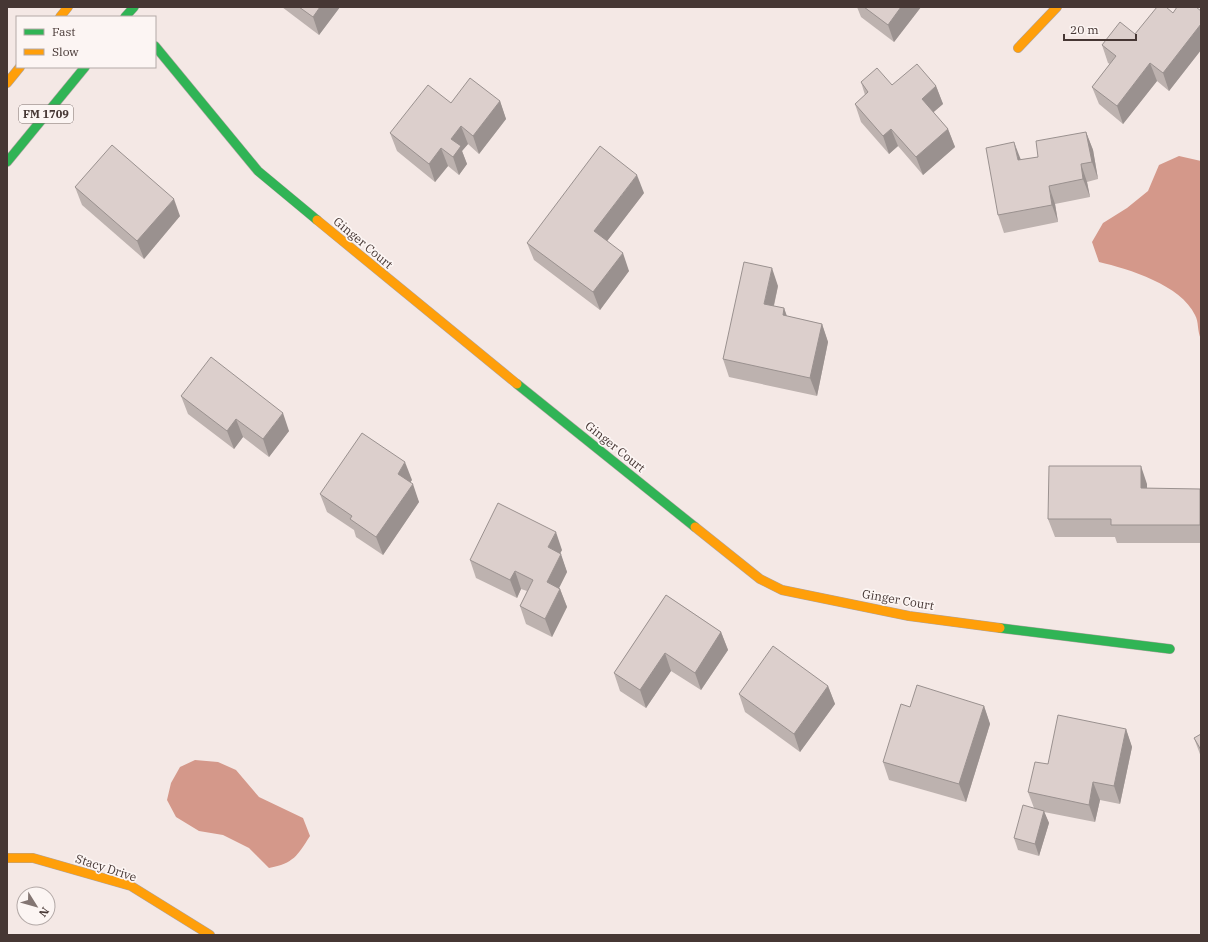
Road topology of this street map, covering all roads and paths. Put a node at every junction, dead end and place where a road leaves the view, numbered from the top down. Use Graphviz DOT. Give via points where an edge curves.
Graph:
graph roads {
  1 [pos="68,7"];
  2 [pos="134,7"];
  3 [pos="1058,7"];
  4 [pos="61,16"];
  5 [pos="126,16"];
  6 [pos="156,47"];
  7 [pos="1018,48"];
  8 [pos="19,68"];
  9 [pos="83,68"];
  10 [pos="7,83"];
  11 [pos="7,162"];
  12 [pos="1170,649"];
  13 [pos="7,858"];
  14 [pos="210,935"];
  1 -- 4 [label="street"];
  2 -- 5 [label="street"];
  3 -- 7 [label="street"];
  6 -- 12 [label="street, Ginger Court" via="258,171 428,312 760,579 782,590 909,616"];
  8 -- 10 [label="street"];
  9 -- 11 [label="street, FM 1709"];
  13 -- 14 [label="street, Stacy Drive" via="33,858 131,886"];
}
